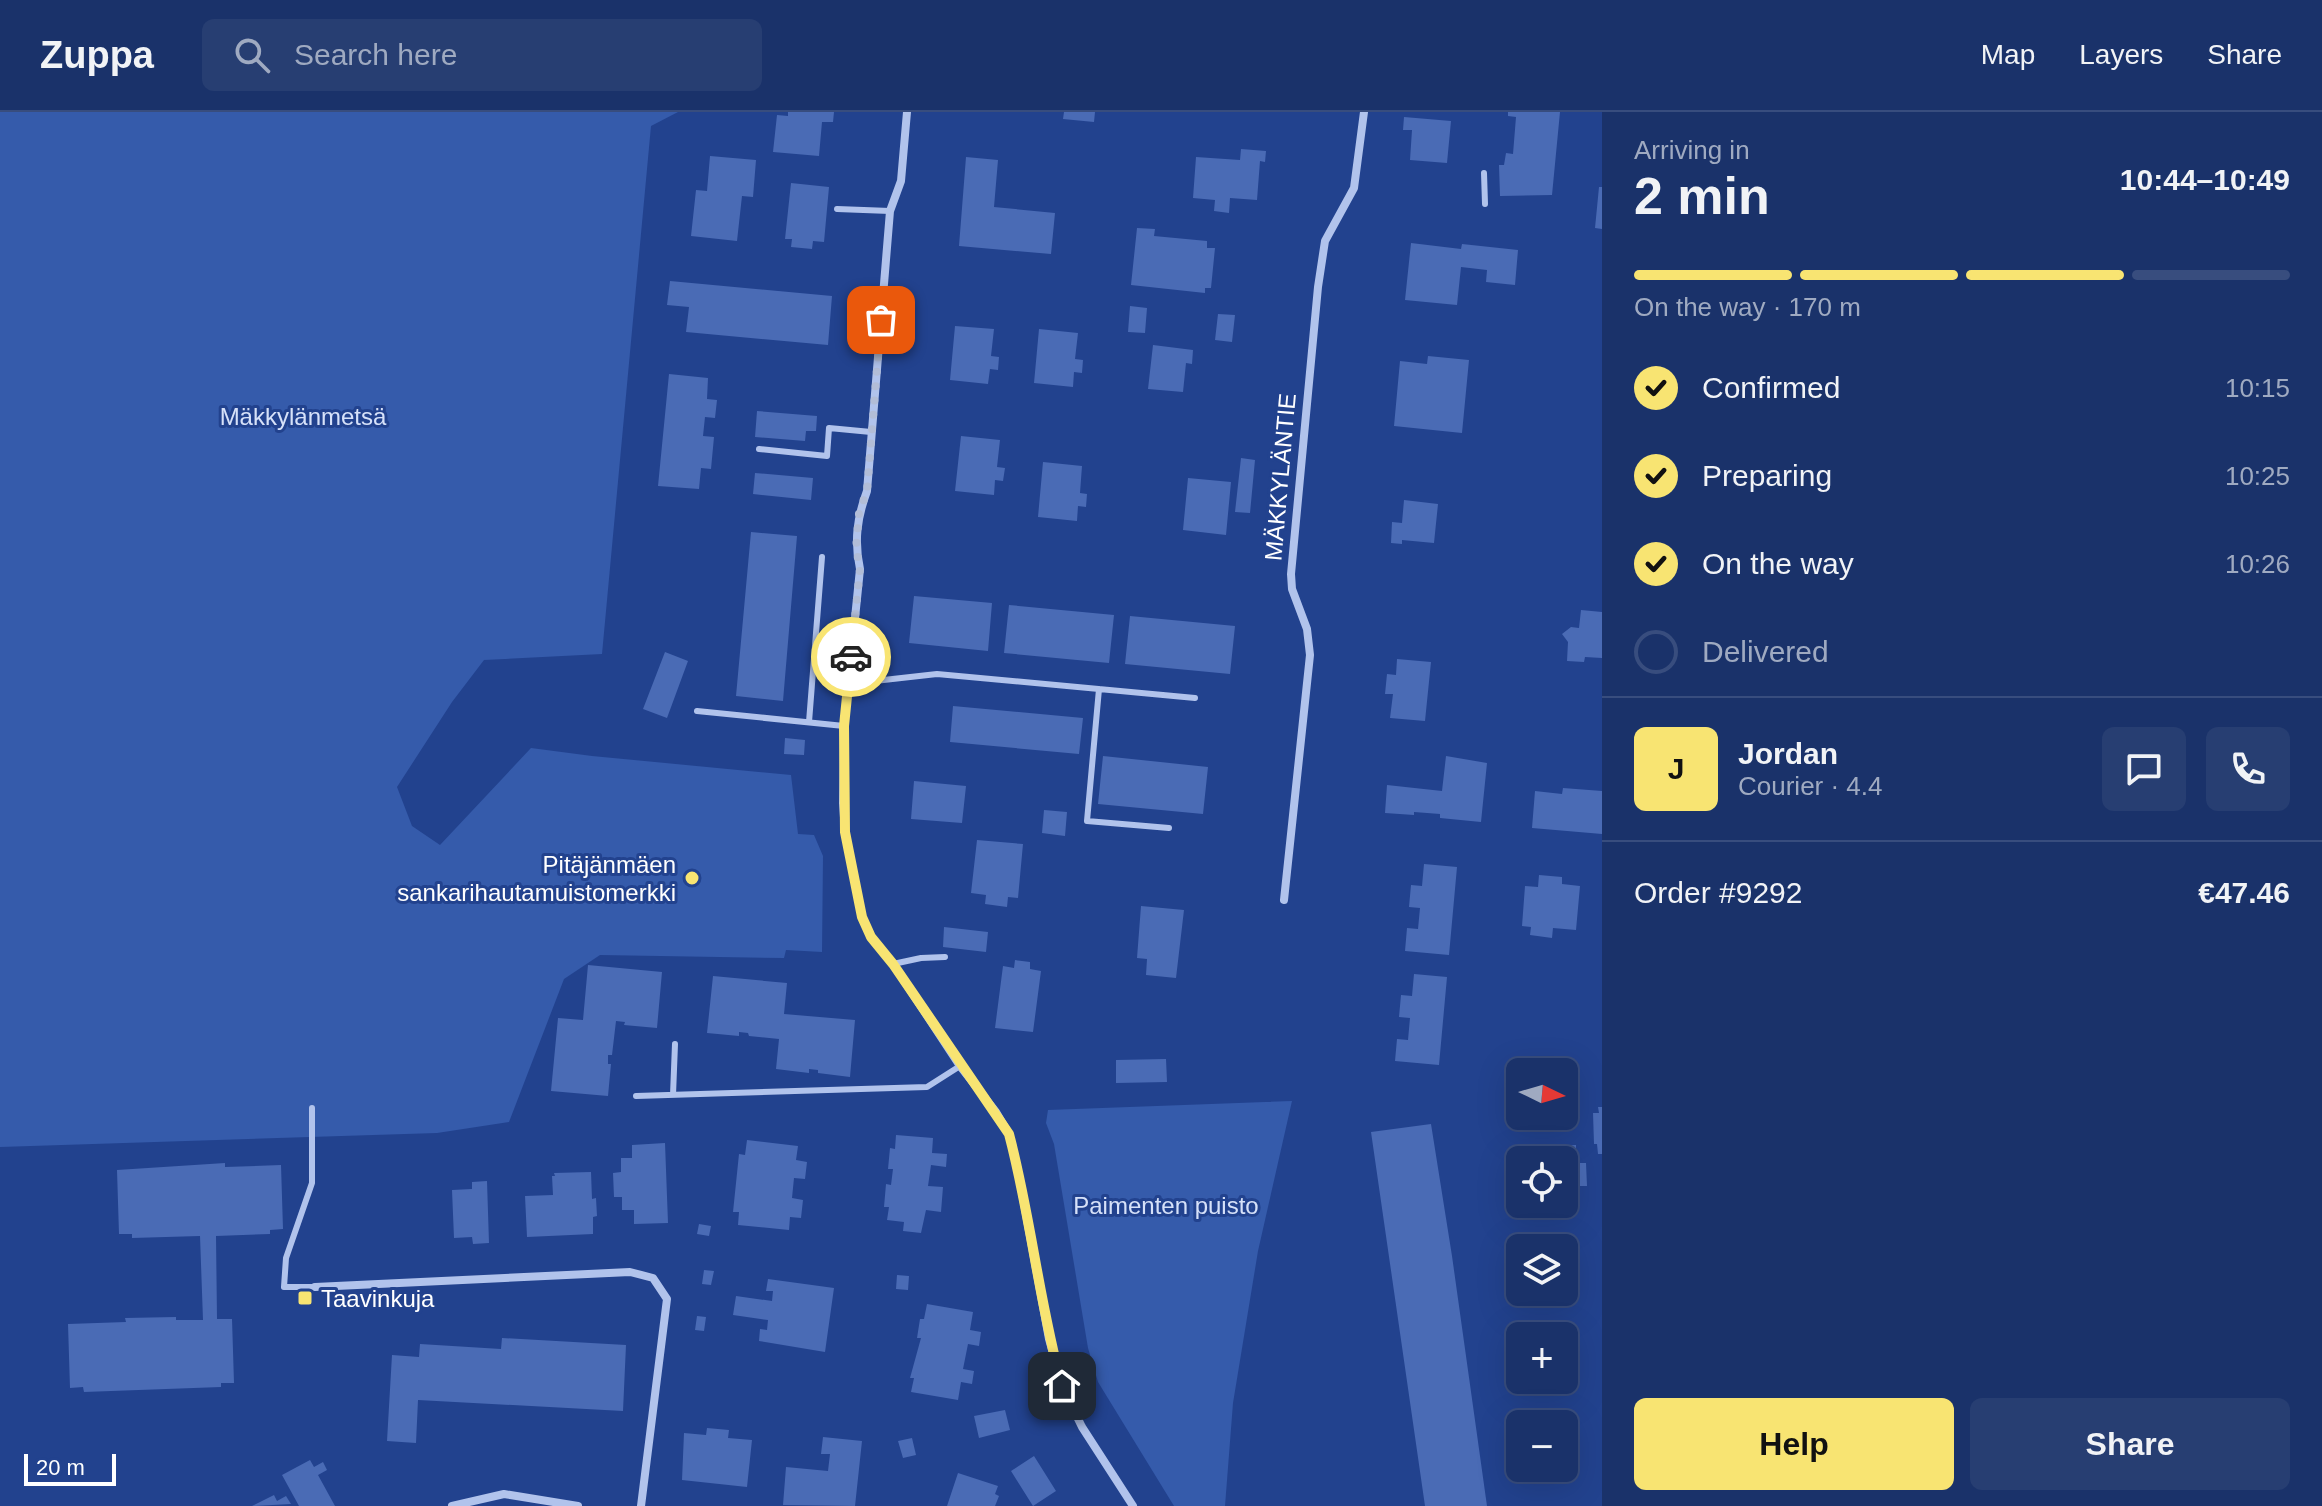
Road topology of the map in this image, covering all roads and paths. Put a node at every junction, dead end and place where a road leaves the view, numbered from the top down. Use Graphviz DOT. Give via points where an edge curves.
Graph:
graph roads {
  1 [pos="907,112"];
  2 [pos="1364,112"];
  3 [pos="1484,173"];
  4 [pos="1485,204"];
  5 [pos="837,209"];
  6 [pos="890,211"];
  7 [pos="871,432"];
  8 [pos="759,449"];
  9 [pos="822,557"];
  10 [pos="848,684"];
  11 [pos="1099,689"];
  12 [pos="1195,698"];
  13 [pos="697,711"];
  14 [pos="809,722"];
  15 [pos="844,726"];
  16 [pos="1169,828"];
  17 [pos="1284,900"];
  18 [pos="945,957"];
  19 [pos="893,964"];
  20 [pos="675,1044"];
  21 [pos="960,1066"];
  22 [pos="673,1095"];
  23 [pos="636,1096"];
  24 [pos="312,1108"];
  25 [pos="315,1287"];
  26 [pos="452,1506"];
  27 [pos="578,1506"];
  28 [pos="641,1506"];
  29 [pos="1133,1506"];
  1 -- 6 [label="street" via="901,181"];
  2 -- 17 [label="street, MÄKKYLÄNTIE" via="1354,188 1325,241 1320,265 1291,574 1310,655"];
  3 -- 4 [label="lane"];
  5 -- 6 [label="lane"];
  6 -- 7 [label="street"];
  7 -- 8 [label="lane" via="829,428 827,456"];
  7 -- 10 [label="street" via="867,491 857,533 860,569"];
  9 -- 14 [label="lane"];
  10 -- 11 [label="lane" via="937,674"];
  10 -- 15 [label="street"];
  11 -- 12 [label="lane"];
  11 -- 16 [label="lane" via="1087,821"];
  13 -- 14 [label="lane"];
  14 -- 15 [label="lane"];
  15 -- 19 [label="street" via="845,832 862,917"];
  18 -- 19 [label="lane"];
  19 -- 21 [label="street"];
  20 -- 22 [label="lane"];
  21 -- 22 [label="lane" via="927,1087"];
  21 -- 29 [label="street" via="1009,1134 1062,1386"];
  22 -- 23 [label="lane"];
  24 -- 25 [label="lane" via="312,1183 286,1258 284,1287"];
  25 -- 28 [label="street" via="630,1272 653,1278 667,1299"];
  26 -- 27 [label="street" via="504,1494"];
}
